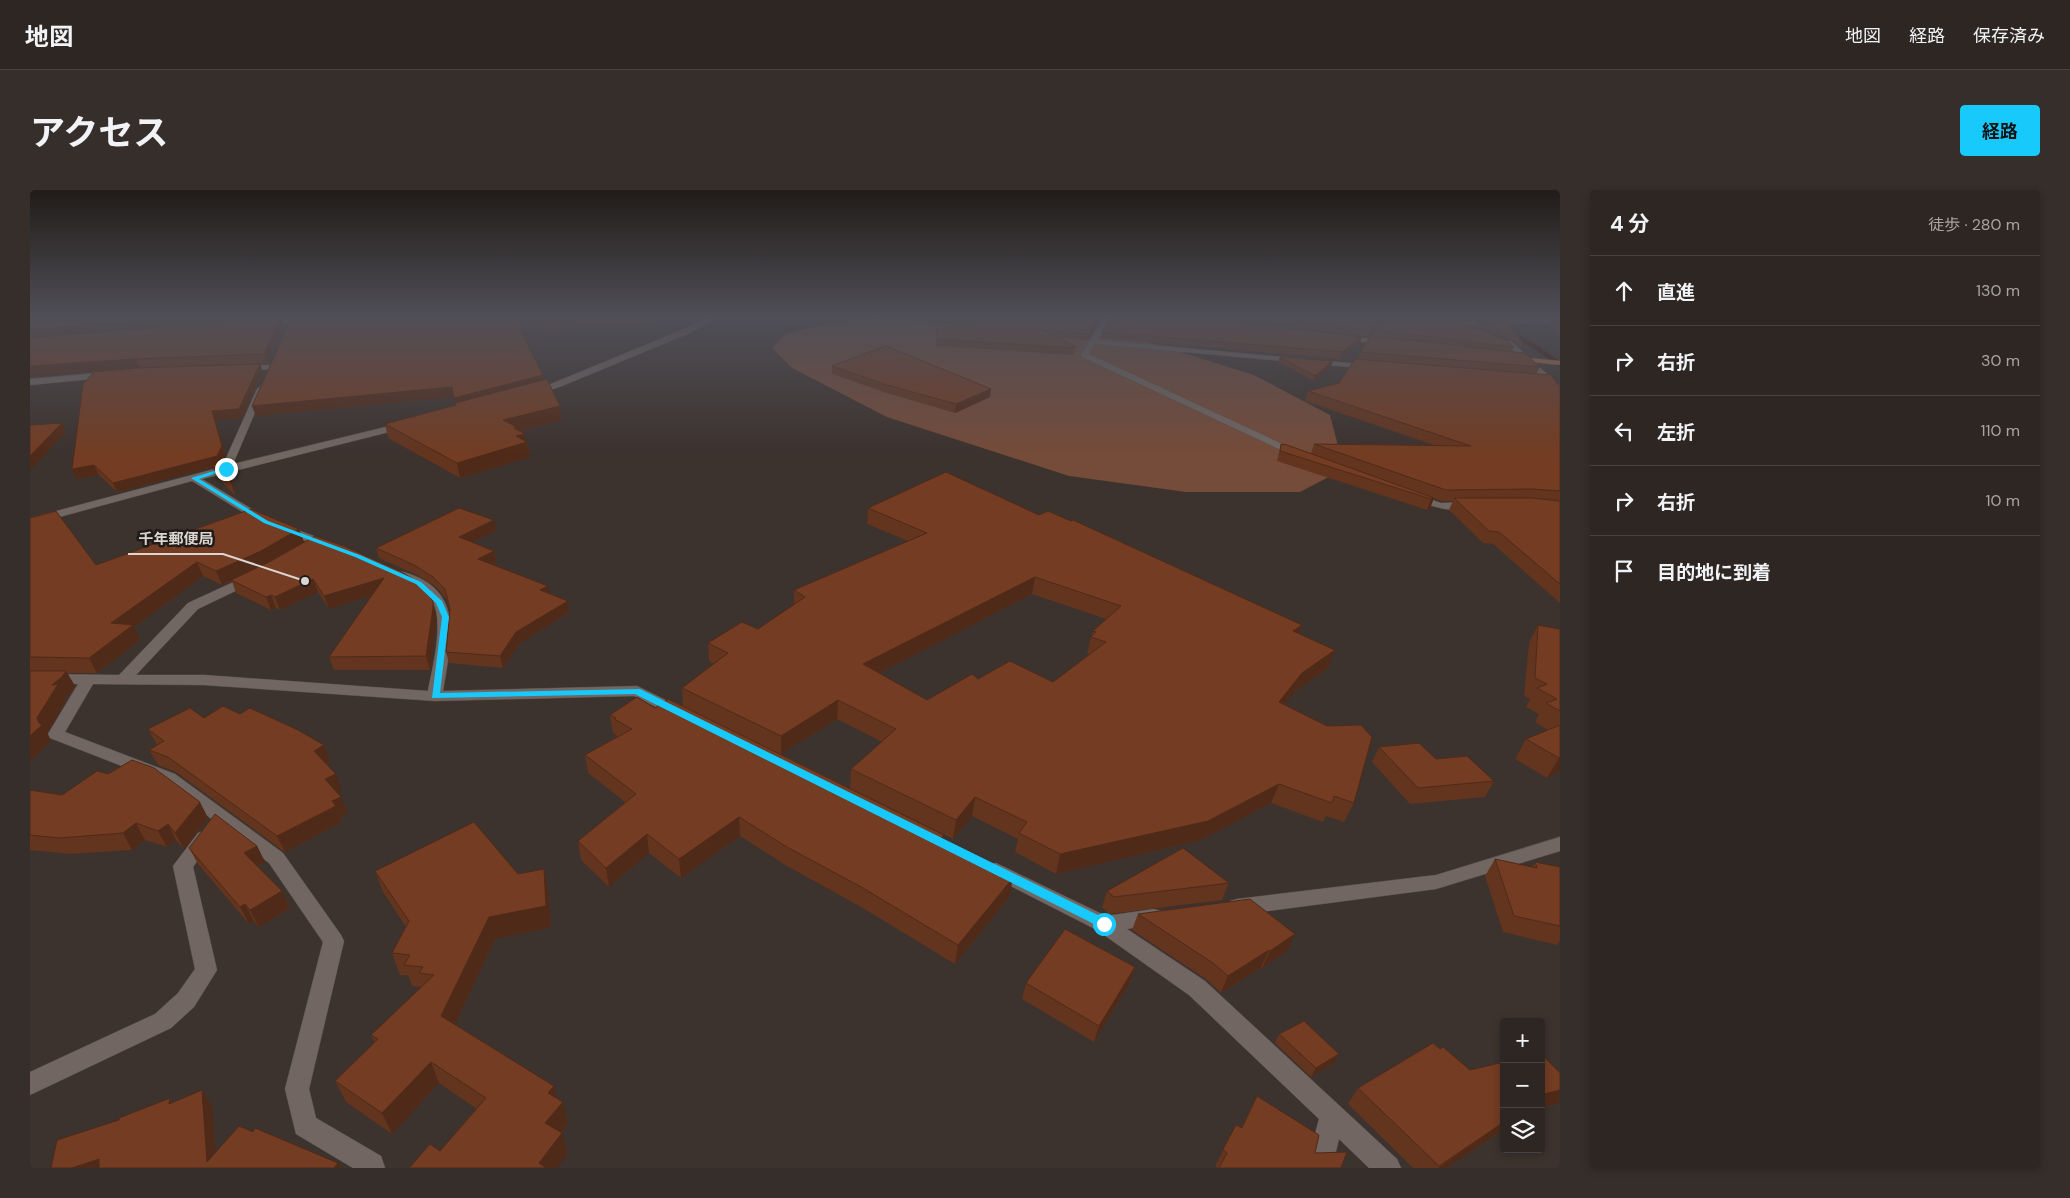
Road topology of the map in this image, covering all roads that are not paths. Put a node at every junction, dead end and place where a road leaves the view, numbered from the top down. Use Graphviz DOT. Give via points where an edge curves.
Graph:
graph roads {
  1 [pos="273,363"];
  2 [pos="610,363"];
  3 [pos="1101,363"];
  4 [pos="1323,363"];
  5 [pos="1530,363"];
  6 [pos="233,368"];
  7 [pos="1382,368"];
  8 [pos="120,374"];
  9 [pos="267,375"];
  10 [pos="1530,380"];
  11 [pos="1550,381"];
  12 [pos="30,382"];
  13 [pos="1560,391"];
  14 [pos="526,395"];
  15 [pos="419,422"];
  16 [pos="1312,461"];
  17 [pos="226,469"];
  18 [pos="194,478"];
  19 [pos="1403,493"];
  20 [pos="1478,506"];
  21 [pos="30,522"];
  22 [pos="318,542"];
  23 [pos="334,548"];
  24 [pos="294,555"];
  25 [pos="384,568"];
  26 [pos="262,573"];
  27 [pos="30,679"];
  28 [pos="88,679"];
  29 [pos="124,679"];
  30 [pos="435,696"];
  31 [pos="698,722"];
  32 [pos="222,817"];
  33 [pos="1560,844"];
  34 [pos="980,862"];
  35 [pos="1221,909"];
  36 [pos="1172,915"];
  37 [pos="1104,924"];
  38 [pos="30,1084"];
  39 [pos="1332,1117"];
  40 [pos="372,1168"];
  41 [pos="1319,1168"];
  42 [pos="1388,1168"];
  1 -- 9 [label="street"];
  2 -- 14 [label="street"];
  3 -- 16 [label="street"];
  4 -- 7 [label="street"];
  5 -- 11 [label="street"];
  6 -- 9 [label="street"];
  8 -- 12 [label="street"];
  9 -- 17 [label="street"];
  10 -- 11 [label="street"];
  11 -- 13 [label="street"];
  15 -- 17 [label="street"];
  17 -- 18 [label="street"];
  18 -- 21 [label="street"];
  18 -- 22 [label="street" via="266,522"];
  19 -- 20 [label="street" via="1440,506"];
  22 -- 23 [label="street"];
  22 -- 24 [label="street"];
  25 -- 30 [label="street" via="418,583 440,602 445,617"];
  26 -- 29 [label="street" via="194,606"];
  27 -- 28 [label="street"];
  28 -- 29 [label="street"];
  28 -- 32 [label="street" via="56,734 169,778"];
  29 -- 30 [label="street" via="204,680"];
  30 -- 31 [label="street" via="637,691"];
  32 -- 38 [label="street" via="183,866 206,970 186,1000 163,1021"];
  32 -- 40 [label="street" via="276,858 334,941 297,1089 304,1125 372,1165"];
  33 -- 35 [label="street" via="1436,882"];
  34 -- 37 [label="street"];
  36 -- 37 [label="street"];
  37 -- 39 [label="street" via="1197,988"];
  39 -- 41 [label="street"];
  39 -- 42 [label="street"];
}
